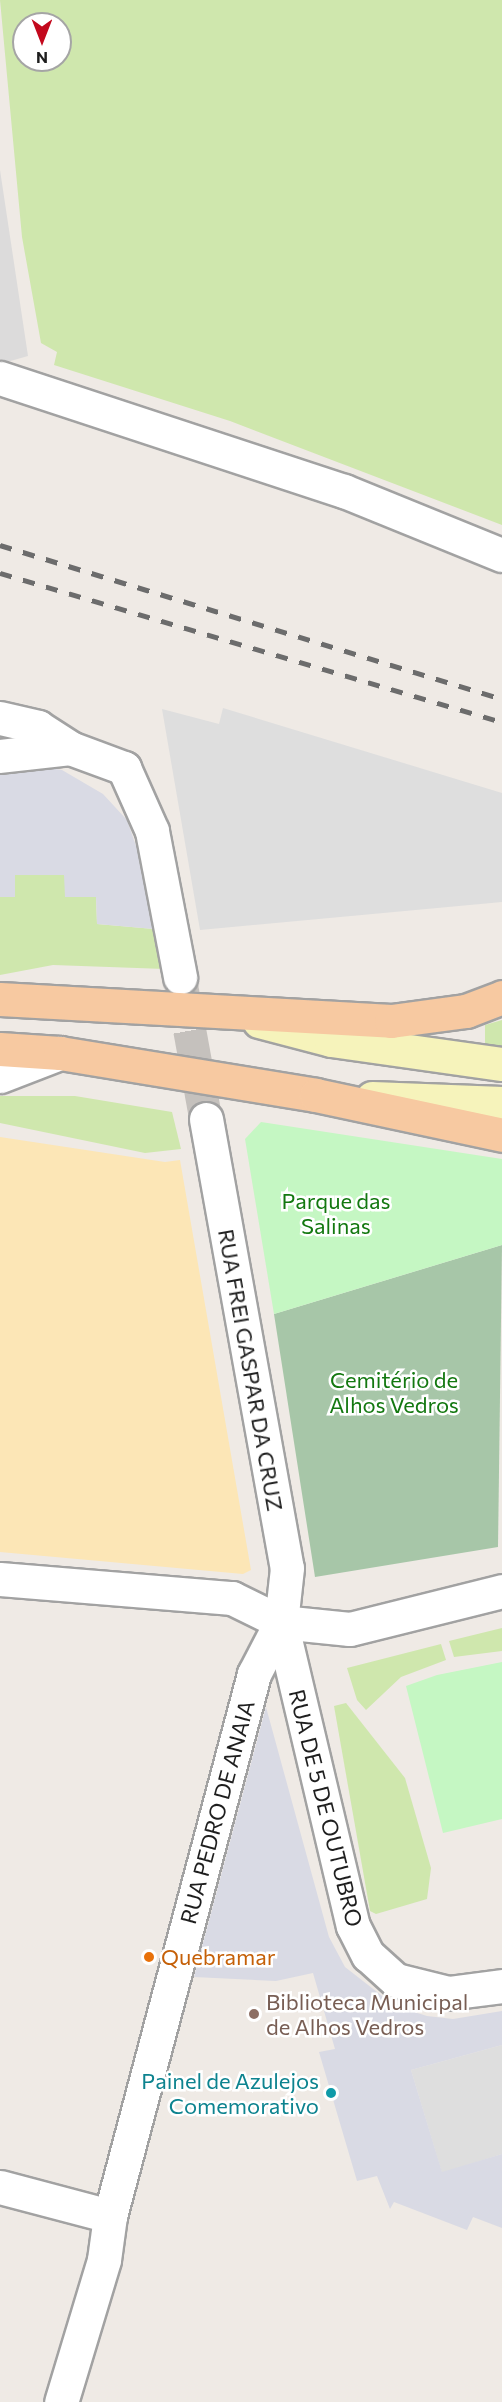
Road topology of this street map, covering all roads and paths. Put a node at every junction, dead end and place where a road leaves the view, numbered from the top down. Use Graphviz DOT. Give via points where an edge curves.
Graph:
graph roads {
  1 [pos="0,378"];
  2 [pos="502,555"];
  3 [pos="0,718"];
  4 [pos="70,748"];
  5 [pos="0,756"];
  6 [pos="180,977"];
  7 [pos="502,997"];
  8 [pos="0,999"];
  9 [pos="226,1013"];
  10 [pos="0,1049"];
  11 [pos="60,1053"];
  12 [pos="502,1064"];
  13 [pos="0,1076"];
  14 [pos="316,1095"];
  15 [pos="502,1103"];
  16 [pos="206,1119"];
  17 [pos="502,1135"];
  18 [pos="0,1579"];
  19 [pos="502,1591"];
  20 [pos="281,1622"];
  21 [pos="502,1986"];
  22 [pos="0,2187"];
  23 [pos="110,2216"];
  24 [pos="61,2402"];
  1 -- 2 [label="street" via="344,491"];
  3 -- 4 [label="street" via="38,727"];
  4 -- 5 [label="street"];
  4 -- 6 [label="street" via="124,768 152,831"];
  7 -- 9 [label="main road" via="466,1011 391,1021"];
  8 -- 9 [label="main road"];
  9 -- 12 [label="main road" via="331,1040"];
  10 -- 11 [label="main road"];
  11 -- 13 [label="street"];
  11 -- 14 [label="main road"];
  14 -- 15 [label="main road"];
  14 -- 17 [label="main road"];
  16 -- 20 [label="street, RUA FREI GASPAR DA CRUZ" via="287,1568"];
  18 -- 20 [label="street" via="232,1598"];
  19 -- 20 [label="street" via="350,1629"];
  20 -- 21 [label="street, RUA DE 5 DE OUTUBRO" via="353,1926 368,1955 396,1980 448,1993"];
  20 -- 23 [label="street, RUA PEDRO DE ANAIA" via="254,1674"];
  22 -- 23 [label="street"];
  23 -- 24 [label="street, RUA PEDRO DE ANAIA" via="104,2260"];
}
